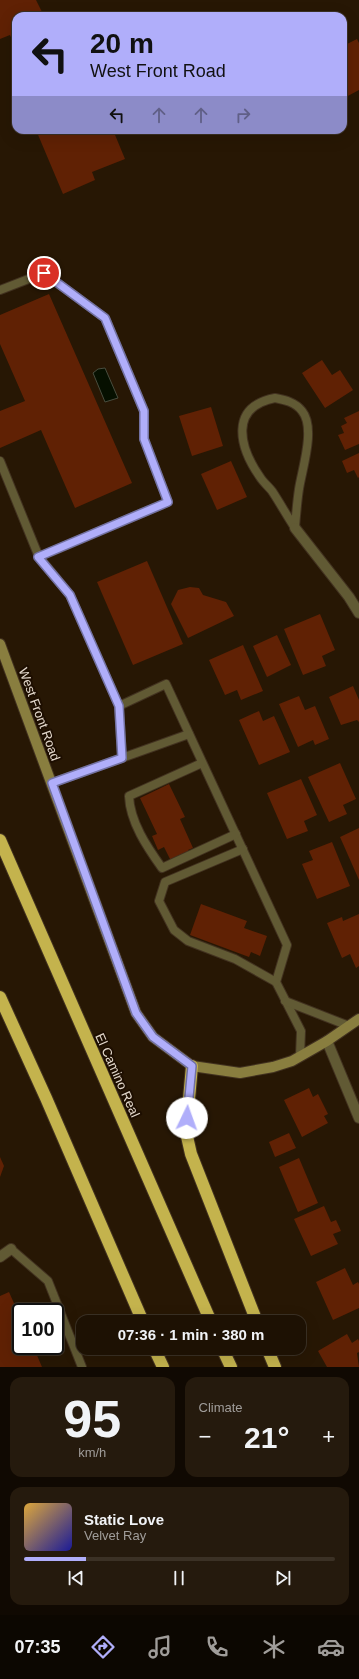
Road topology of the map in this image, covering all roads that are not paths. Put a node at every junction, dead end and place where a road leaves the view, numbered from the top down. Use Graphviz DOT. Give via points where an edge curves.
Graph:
graph roads {
  1 [pos="0,290"];
  2 [pos="0,461"];
  3 [pos="2,473"];
  4 [pos="295,528"];
  5 [pos="38,557"];
  6 [pos="359,613"];
  7 [pos="0,644"];
  8 [pos="119,706"];
  9 [pos="189,734"];
  10 [pos="122,758"];
  11 [pos="202,763"];
  12 [pos="52,783"];
  13 [pos="236,834"];
  14 [pos="0,840"];
  15 [pos="243,849"];
  16 [pos="276,982"];
  17 [pos="0,997"];
  18 [pos="285,1001"];
  19 [pos="359,1019"];
  20 [pos="349,1026"];
  21 [pos="327,1041"];
  22 [pos="300,1056"];
  23 [pos="192,1066"];
  24 [pos="359,1118"];
  25 [pos="11,1249"];
  26 [pos="0,1257"];
  27 [pos="140,1315"];
  28 [pos="208,1315"];
  29 [pos="254,1315"];
  30 [pos="157,1355"];
  31 [pos="225,1355"];
  32 [pos="270,1355"];
  33 [pos="82,1367"];
  34 [pos="163,1367"];
  35 [pos="231,1367"];
  36 [pos="275,1367"];
  1 -- 5 [label="lane" via="44,273 105,318 144,411 144,439 168,502"];
  2 -- 3 [label="lane"];
  3 -- 5 [label="lane"];
  4 -- 4 [label="lane" via="308,440 308,423 302,411 290,401 275,398 262,400 247,412 241,436 260,477"];
  4 -- 6 [label="street" via="350,597"];
  5 -- 8 [label="lane" via="70,595"];
  7 -- 12 [label="street, West Front Road"];
  8 -- 9 [label="lane" via="166,684"];
  8 -- 10 [label="lane"];
  9 -- 10 [label="lane"];
  9 -- 11 [label="lane"];
  10 -- 12 [label="lane"];
  11 -- 13 [label="lane"];
  11 -- 13 [label="lane" via="129,796 129,808 146,846 162,868"];
  12 -- 23 [label="street, West Front Road" via="136,1013 153,1037"];
  13 -- 15 [label="lane"];
  14 -- 28 [label="highway, El Camino Real"];
  15 -- 16 [label="lane" via="287,945"];
  15 -- 16 [label="lane" via="165,882 159,901 174,930 188,941 235,959"];
  16 -- 18 [label="lane"];
  17 -- 27 [label="highway"];
  18 -- 20 [label="lane"];
  18 -- 22 [label="lane" via="301,1032"];
  19 -- 20 [label="street"];
  20 -- 21 [label="street"];
  21 -- 22 [label="street"];
  21 -- 24 [label="street"];
  22 -- 23 [label="street" via="273,1067 240,1073"];
  23 -- 29 [label="highway" via="186,1132 191,1154"];
  25 -- 26 [label="street"];
  25 -- 33 [label="lane" via="48,1281"];
  30 -- 34 [label="highway"];
  31 -- 35 [label="highway"];
  32 -- 36 [label="highway"];
}
